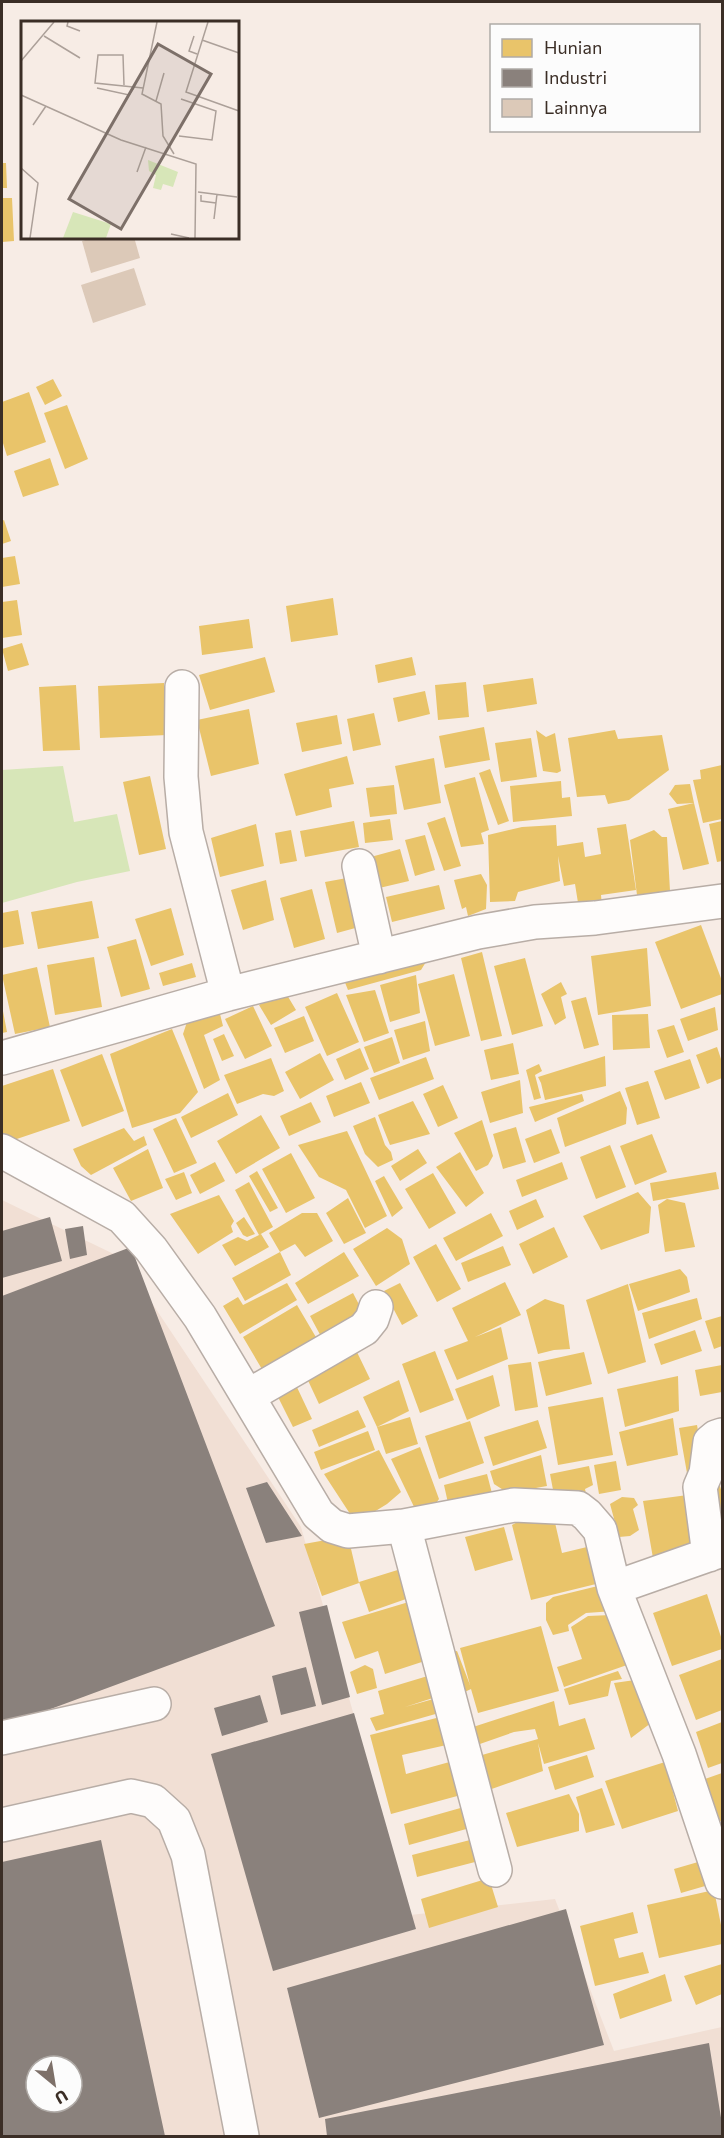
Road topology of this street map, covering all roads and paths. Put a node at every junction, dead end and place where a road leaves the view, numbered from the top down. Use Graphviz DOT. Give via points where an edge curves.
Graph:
graph roads {
  1 [pos="182,687"];
  2 [pos="359,866"];
  3 [pos="723,901"];
  4 [pos="379,957"];
  5 [pos="228,994"];
  6 [pos="2,1059"];
  7 [pos="2,1151"];
  8 [pos="376,1307"];
  9 [pos="248,1396"];
  10 [pos="723,1435"];
  11 [pos="404,1526"];
  12 [pos="716,1553"];
  13 [pos="614,1588"];
  14 [pos="153,1704"];
  15 [pos="2,1738"];
  16 [pos="2,1825"];
  17 [pos="495,1870"];
  18 [pos="723,1882"];
  19 [pos="242,2136"];
  1 -- 5 [label="street" via="181,777 186,832"];
  2 -- 4 [label="street"];
  3 -- 4 [label="street" via="535,922"];
  4 -- 5 [label="street"];
  5 -- 6 [label="street"];
  7 -- 9 [label="street" via="122,1217 151,1249 200,1317"];
  8 -- 9 [label="street" via="364,1329"];
  9 -- 11 [label="street" via="318,1514 332,1526 348,1531"];
  10 -- 12 [label="street" via="710,1442 700,1487"];
  11 -- 13 [label="street" via="513,1505 578,1508 600,1530"];
  11 -- 17 [label="street"];
  12 -- 13 [label="street"];
  13 -- 18 [label="street" via="679,1754"];
  14 -- 15 [label="street"];
  16 -- 19 [label="street" via="130,1796 153,1801 174,1820 188,1855"];
}
